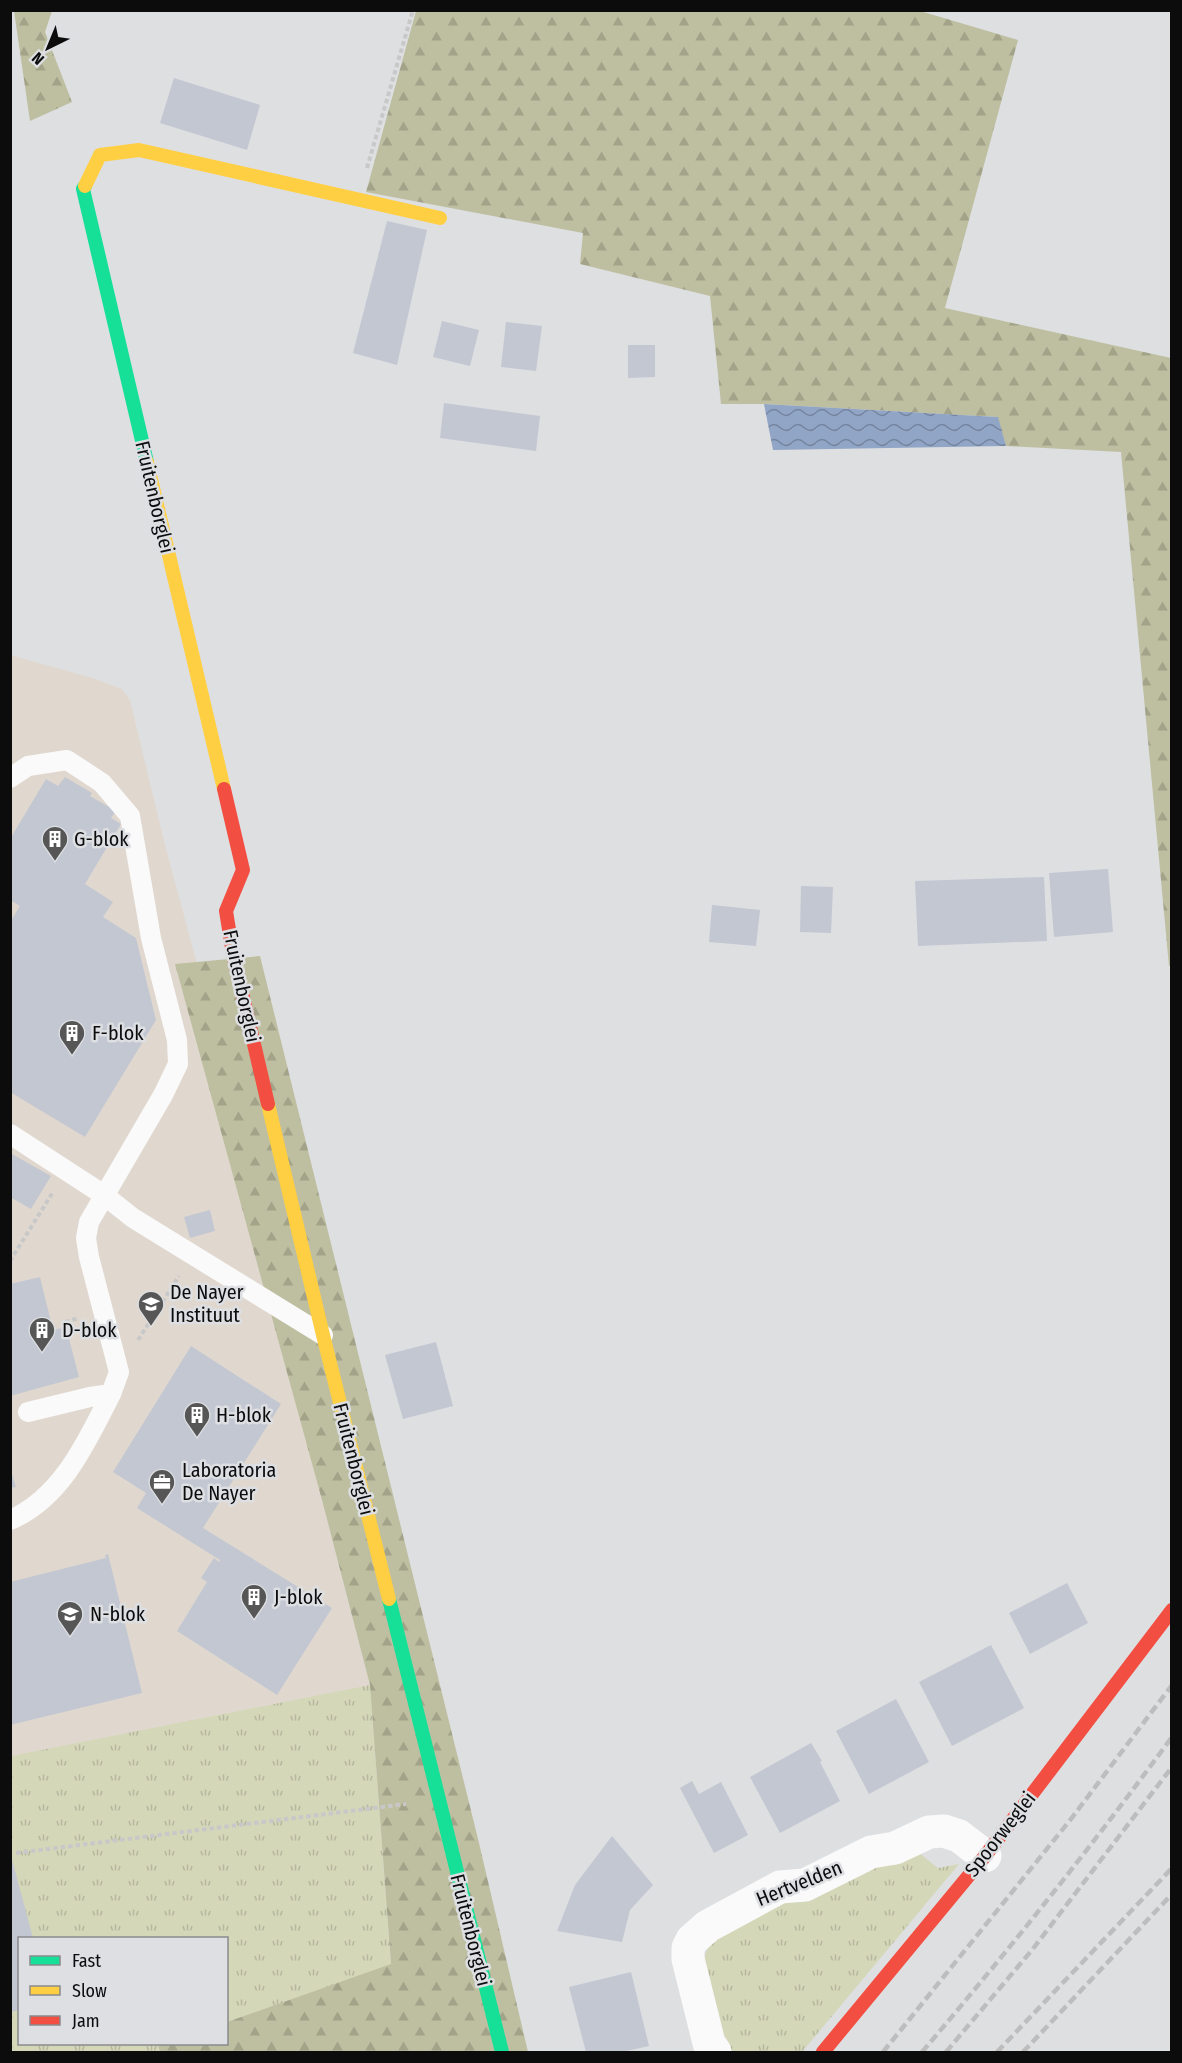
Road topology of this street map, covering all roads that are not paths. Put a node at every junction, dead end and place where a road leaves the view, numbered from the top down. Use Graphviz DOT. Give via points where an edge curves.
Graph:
graph roads {
  1 [pos="440,218"];
  2 [pos="10,778"];
  3 [pos="10,1134"];
  4 [pos="104,1195"];
  5 [pos="323,1335"];
  6 [pos="111,1394"];
  7 [pos="28,1412"];
  8 [pos="10,1520"];
  9 [pos="1172,1610"];
  10 [pos="985,1856"];
  11 [pos="502,2052"];
  12 [pos="715,2052"];
  13 [pos="823,2052"];
  1 -- 5 [label="street, Fruitenborglei" via="139,150 100,155 83,189 243,870 226,911 233,954"];
  2 -- 4 [label="lane" via="28,766 67,760 102,783 130,816 151,938 177,1040 178,1064"];
  3 -- 4 [label="lane"];
  4 -- 5 [label="lane" via="133,1218"];
  4 -- 6 [label="lane" via="89,1222 86,1238 119,1372"];
  5 -- 11 [label="street, Fruitenborglei"];
  6 -- 7 [label="lane"];
  6 -- 8 [label="lane" via="68,1473 27,1513"];
  9 -- 10 [label="street, Spoorweglei"];
  10 -- 12 [label="street, Hertvelden" via="959,1836 929,1832 895,1848 871,1852 805,1885 780,1887 708,1926 692,1940 688,1959 709,2043"];
  10 -- 13 [label="street, Spoorweglei"];
}
